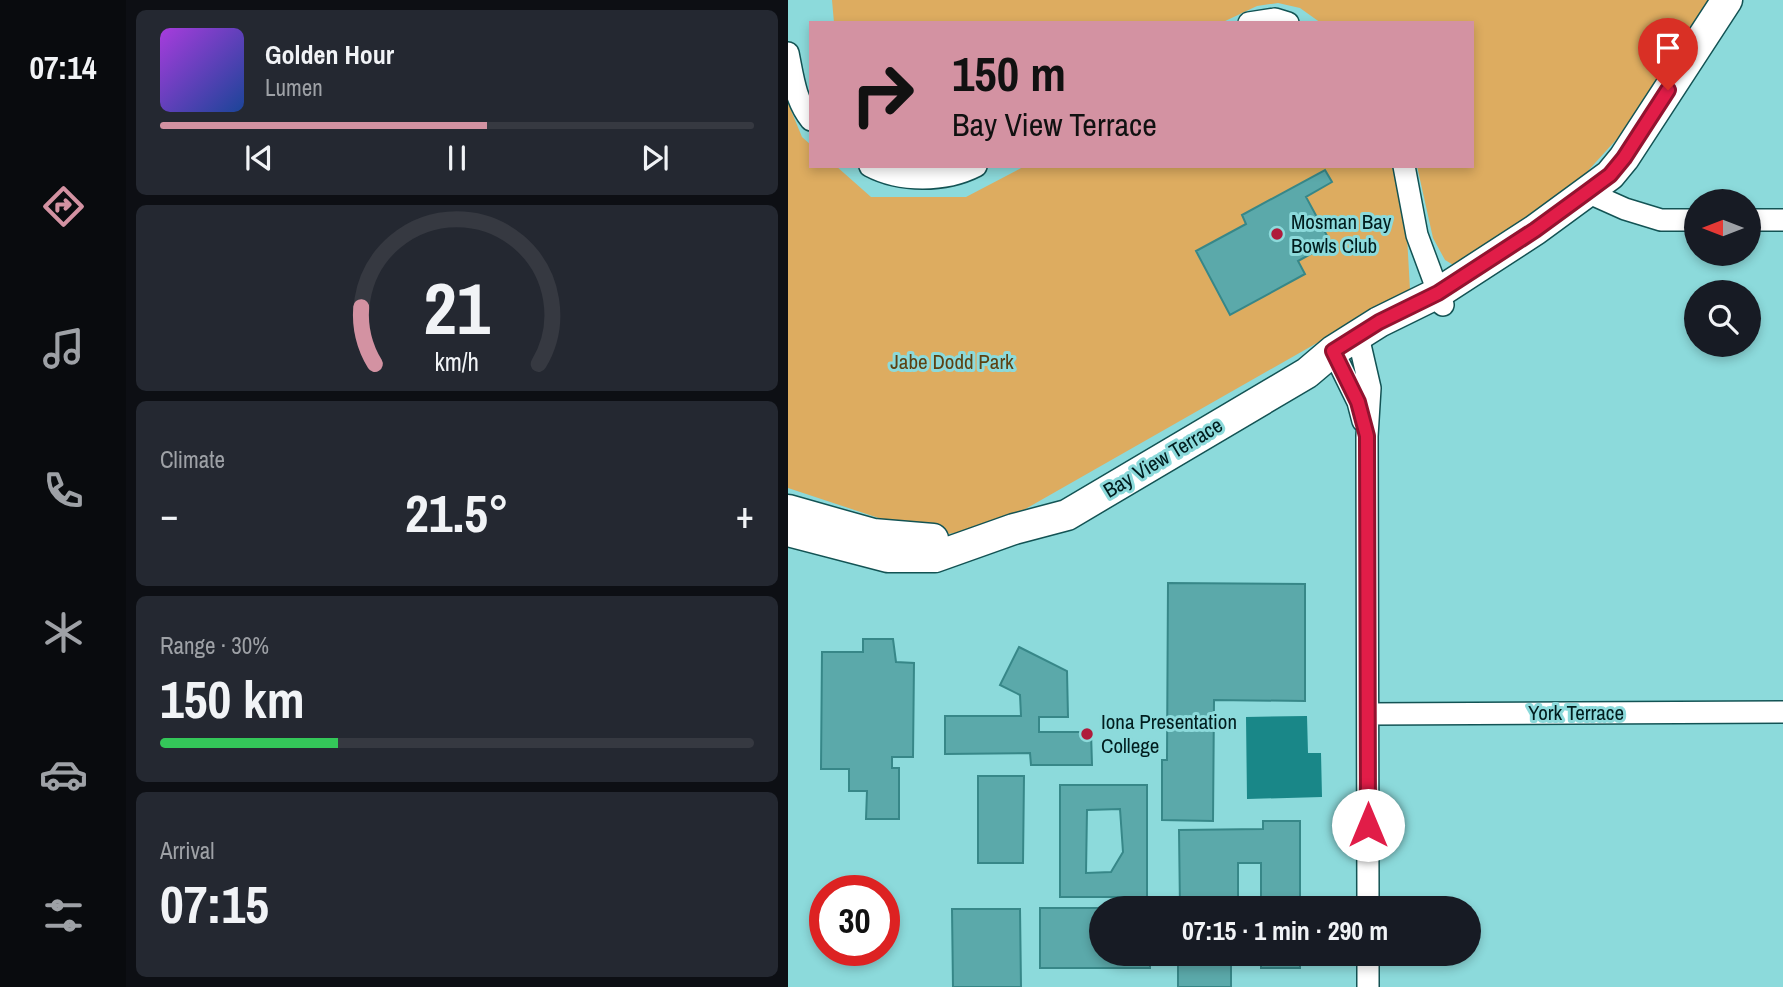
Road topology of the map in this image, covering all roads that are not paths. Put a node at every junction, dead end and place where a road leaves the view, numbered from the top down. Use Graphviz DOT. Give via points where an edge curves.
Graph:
graph roads {
  1 [pos="1727,0"];
  2 [pos="1262,21"];
  3 [pos="1281,21"];
  4 [pos="788,52"];
  5 [pos="809,117"];
  6 [pos="876,168"];
  7 [pos="970,168"];
  8 [pos="1404,168"];
  9 [pos="1604,191"];
  10 [pos="1684,220"];
  11 [pos="1761,220"];
  12 [pos="1784,220"];
  13 [pos="1450,294"];
  14 [pos="1348,350"];
  15 [pos="788,510"];
  16 [pos="1014,529"];
  17 [pos="788,531"];
  18 [pos="1784,712"];
  19 [pos="1369,713"];
  20 [pos="1368,896"];
  21 [pos="1368,966"];
  22 [pos="1368,987"];
  1 -- 9 [label="street, Bay View Terrace"];
  2 -- 3 [label="street"];
  4 -- 5 [label="street" via="796,92"];
  6 -- 7 [label="street" via="924,177"];
  8 -- 13 [label="street" via="1417,234"];
  9 -- 10 [label="street" via="1661,220"];
  9 -- 13 [label="street, Bay View Terrace" via="1535,230"];
  11 -- 12 [label="street"];
  13 -- 14 [label="street, Bay View Terrace" via="1379,322"];
  14 -- 16 [label="street, Bay View Terrace" via="1067,515"];
  14 -- 19 [label="street" via="1370,388"];
  15 -- 16 [label="street, Bay View Terrace" via="873,534 920,539"];
  16 -- 17 [label="street, Bay View Terrace" via="935,557 888,557"];
  18 -- 19 [label="street, York Terrace"];
  19 -- 20 [label="street"];
  21 -- 22 [label="street"];
}
